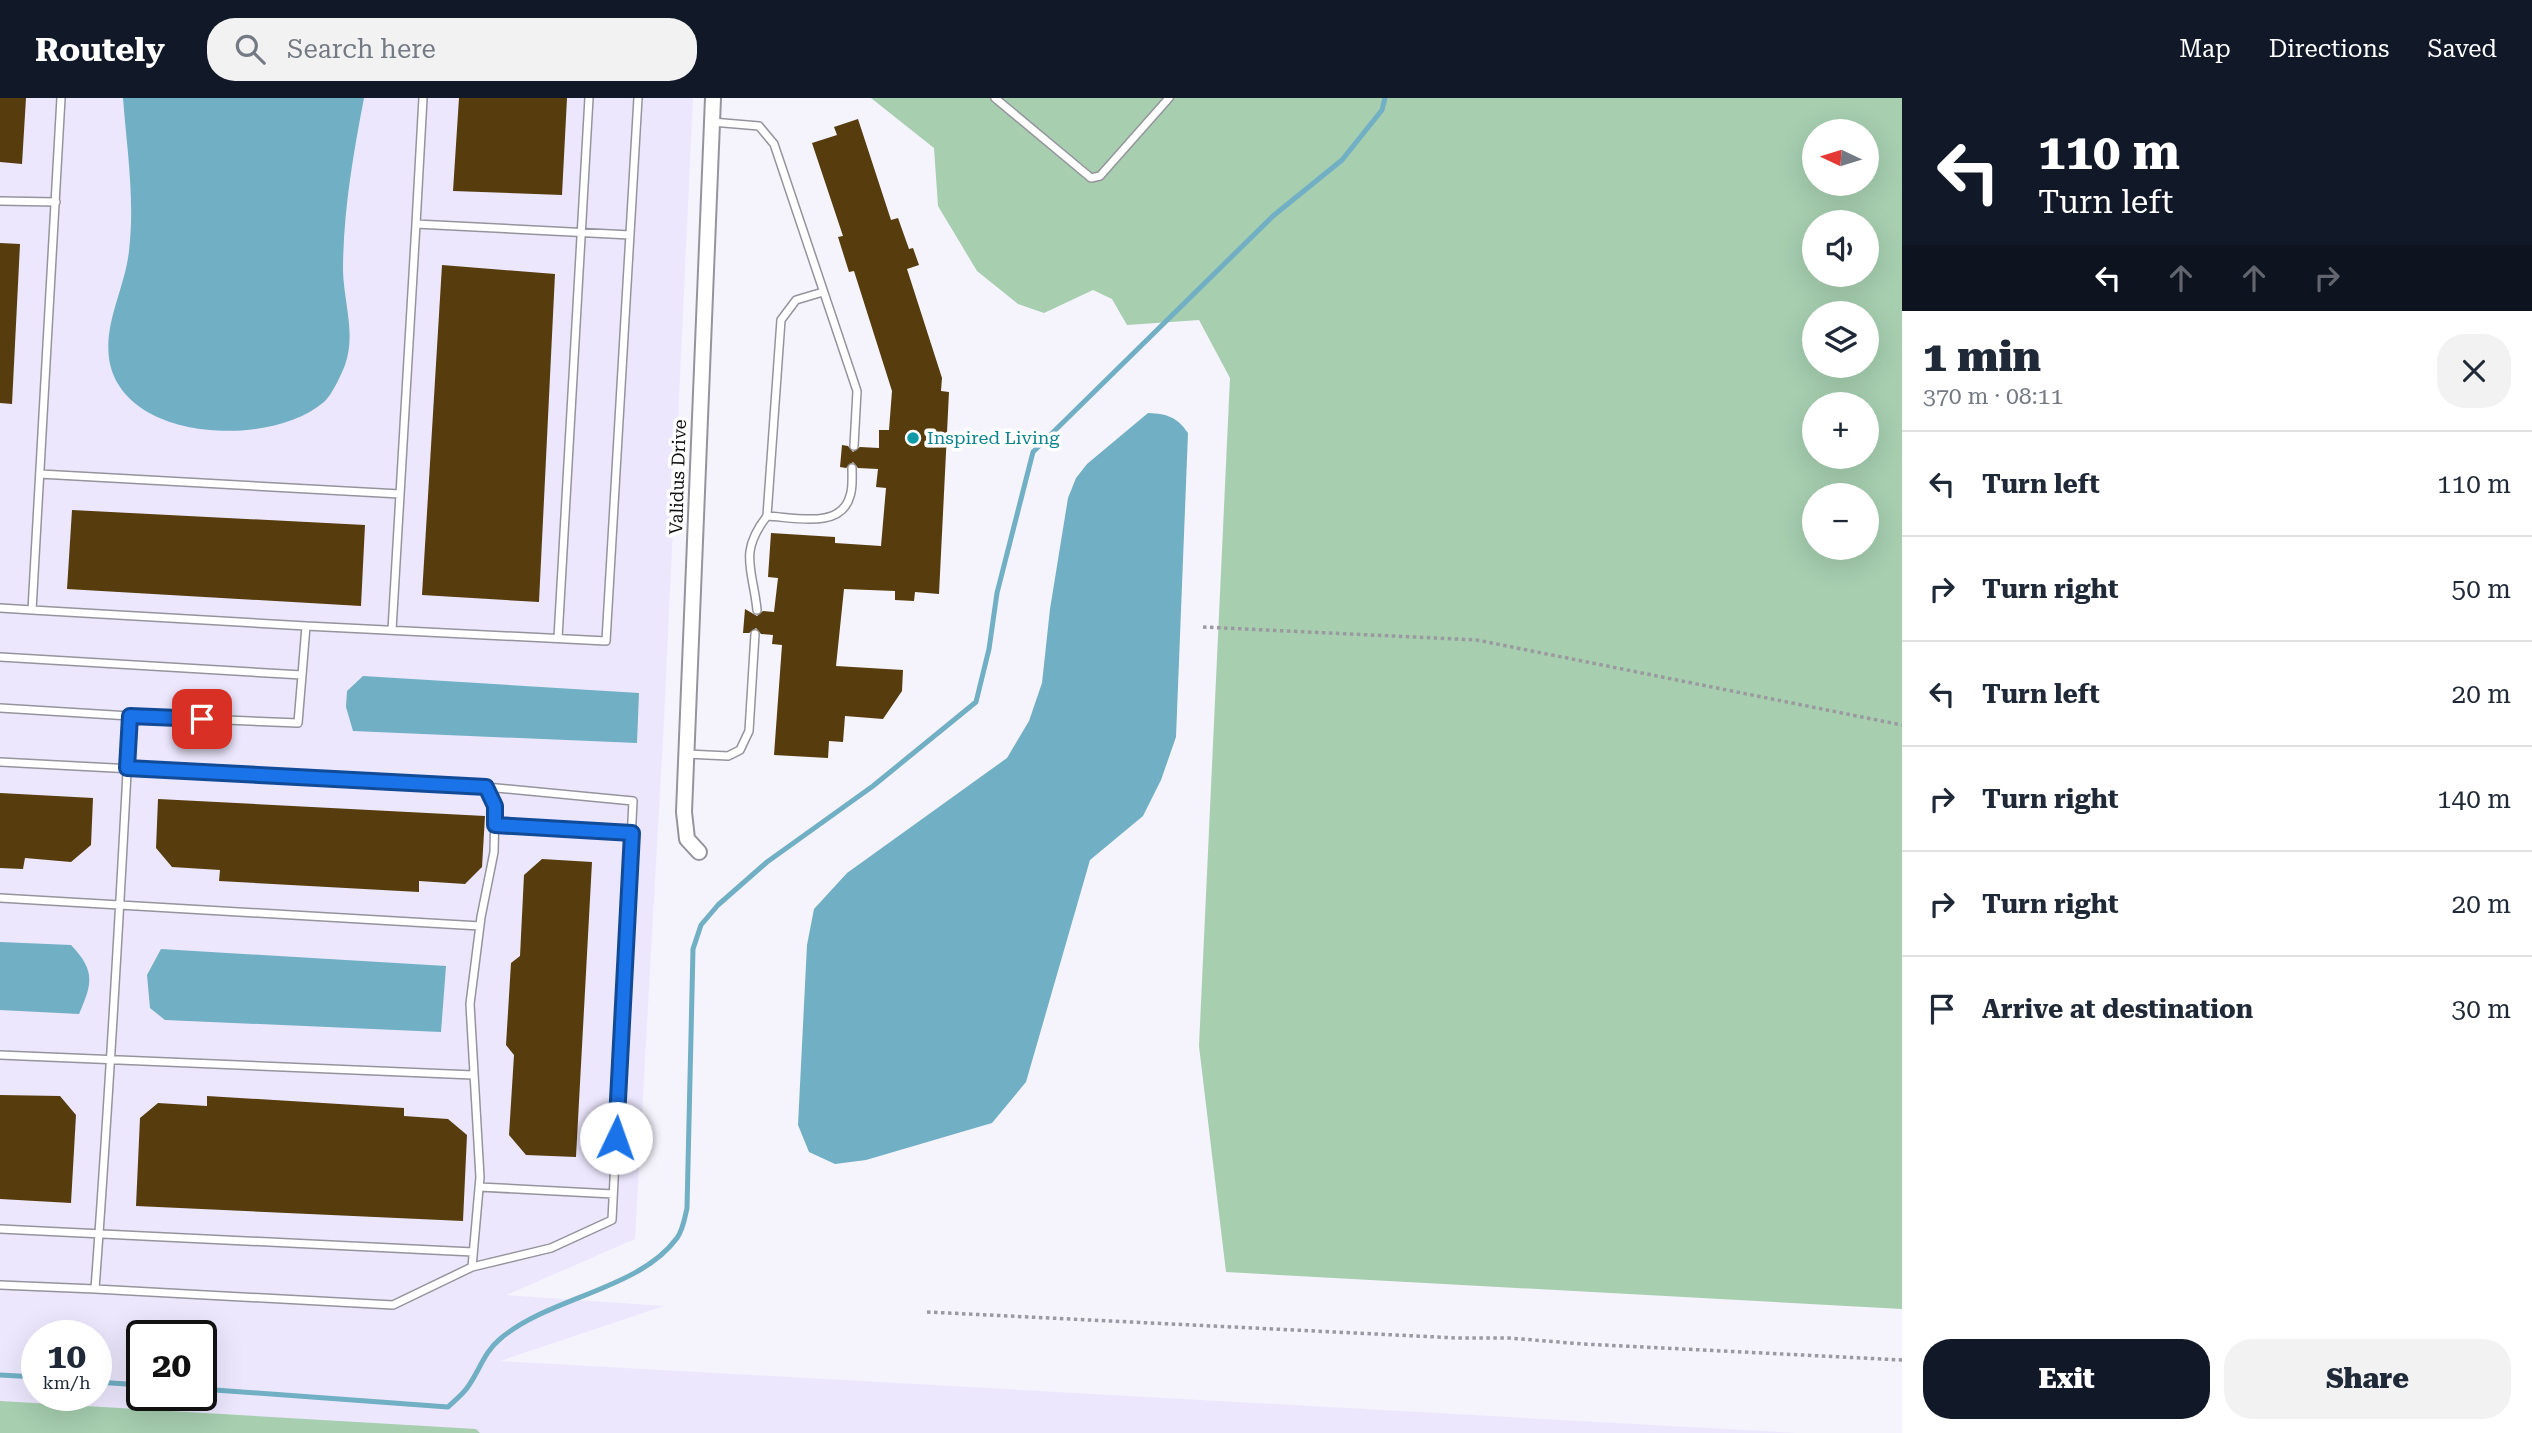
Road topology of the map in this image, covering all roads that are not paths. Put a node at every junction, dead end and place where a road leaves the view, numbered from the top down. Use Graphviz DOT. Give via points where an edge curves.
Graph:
graph roads {
  1 [pos="61,98"];
  2 [pos="422,98"];
  3 [pos="589,98"];
  4 [pos="638,98"];
  5 [pos="713,98"];
  6 [pos="995,98"];
  7 [pos="1169,98"];
  8 [pos="712,122"];
  9 [pos="0,201"];
  10 [pos="56,202"];
  11 [pos="416,224"];
  12 [pos="582,232"];
  13 [pos="630,235"];
  14 [pos="823,292"];
  15 [pos="854,446"];
  16 [pos="852,468"];
  17 [pos="40,474"];
  18 [pos="400,494"];
  19 [pos="767,516"];
  20 [pos="0,608"];
  21 [pos="32,610"];
  22 [pos="757,610"];
  23 [pos="306,626"];
  24 [pos="392,630"];
  25 [pos="755,634"];
  26 [pos="558,638"];
  27 [pos="0,657"];
  28 [pos="302,675"];
  29 [pos="0,708"];
  30 [pos="130,716"];
  31 [pos="687,754"];
  32 [pos="0,762"];
  33 [pos="127,768"];
  34 [pos="486,787"];
  35 [pos="495,825"];
  36 [pos="632,833"];
  37 [pos="699,852"];
  38 [pos="0,898"];
  39 [pos="120,905"];
  40 [pos="480,926"];
  41 [pos="0,1055"];
  42 [pos="111,1062"];
  43 [pos="473,1075"];
  44 [pos="479,1187"];
  45 [pos="613,1194"];
  46 [pos="0,1228"];
  47 [pos="99,1234"];
  48 [pos="473,1252"];
  49 [pos="472,1267"];
  50 [pos="0,1285"];
  51 [pos="95,1289"];
  1 -- 10 [label="lane"];
  2 -- 11 [label="lane"];
  3 -- 12 [label="lane"];
  4 -- 13 [label="lane"];
  5 -- 8 [label="street, Validus Drive"];
  6 -- 7 [label="lane" via="1091,178 1100,176"];
  8 -- 14 [label="lane" via="750,124 768,134"];
  8 -- 31 [label="street, Validus Drive"];
  9 -- 10 [label="lane"];
  10 -- 17 [label="lane"];
  11 -- 12 [label="lane"];
  11 -- 18 [label="lane"];
  12 -- 13 [label="lane"];
  12 -- 26 [label="lane"];
  13 -- 26 [label="lane" via="606,641"];
  14 -- 15 [label="lane" via="856,391"];
  14 -- 19 [label="lane" via="796,300 781,320"];
  16 -- 19 [label="lane" via="850,496 834,516"];
  17 -- 18 [label="lane"];
  17 -- 21 [label="lane"];
  18 -- 24 [label="lane"];
  19 -- 22 [label="lane" via="753,534 749,554"];
  20 -- 21 [label="lane"];
  21 -- 23 [label="lane"];
  23 -- 24 [label="lane"];
  23 -- 28 [label="lane"];
  24 -- 26 [label="lane"];
  25 -- 31 [label="lane" via="749,731 740,750 728,755"];
  27 -- 28 [label="lane"];
  28 -- 30 [label="lane" via="298,723"];
  29 -- 30 [label="lane"];
  30 -- 33 [label="lane"];
  31 -- 37 [label="street, Validus Drive" via="685,825 687,839"];
  32 -- 33 [label="lane"];
  33 -- 34 [label="lane"];
  33 -- 39 [label="lane"];
  34 -- 35 [label="lane" via="495,806"];
  34 -- 36 [label="lane" via="634,801"];
  35 -- 36 [label="lane"];
  35 -- 40 [label="lane"];
  36 -- 45 [label="lane"];
  38 -- 39 [label="lane"];
  39 -- 40 [label="lane"];
  39 -- 42 [label="lane"];
  40 -- 43 [label="lane" via="470,1004"];
  41 -- 42 [label="lane"];
  42 -- 43 [label="lane"];
  42 -- 47 [label="lane"];
  43 -- 44 [label="lane"];
  44 -- 45 [label="lane"];
  44 -- 48 [label="lane"];
  45 -- 49 [label="lane" via="612,1220 551,1248"];
  46 -- 47 [label="lane"];
  47 -- 48 [label="lane"];
  47 -- 51 [label="lane"];
  48 -- 49 [label="lane"];
  49 -- 51 [label="lane" via="393,1305"];
  50 -- 51 [label="lane"];
}
